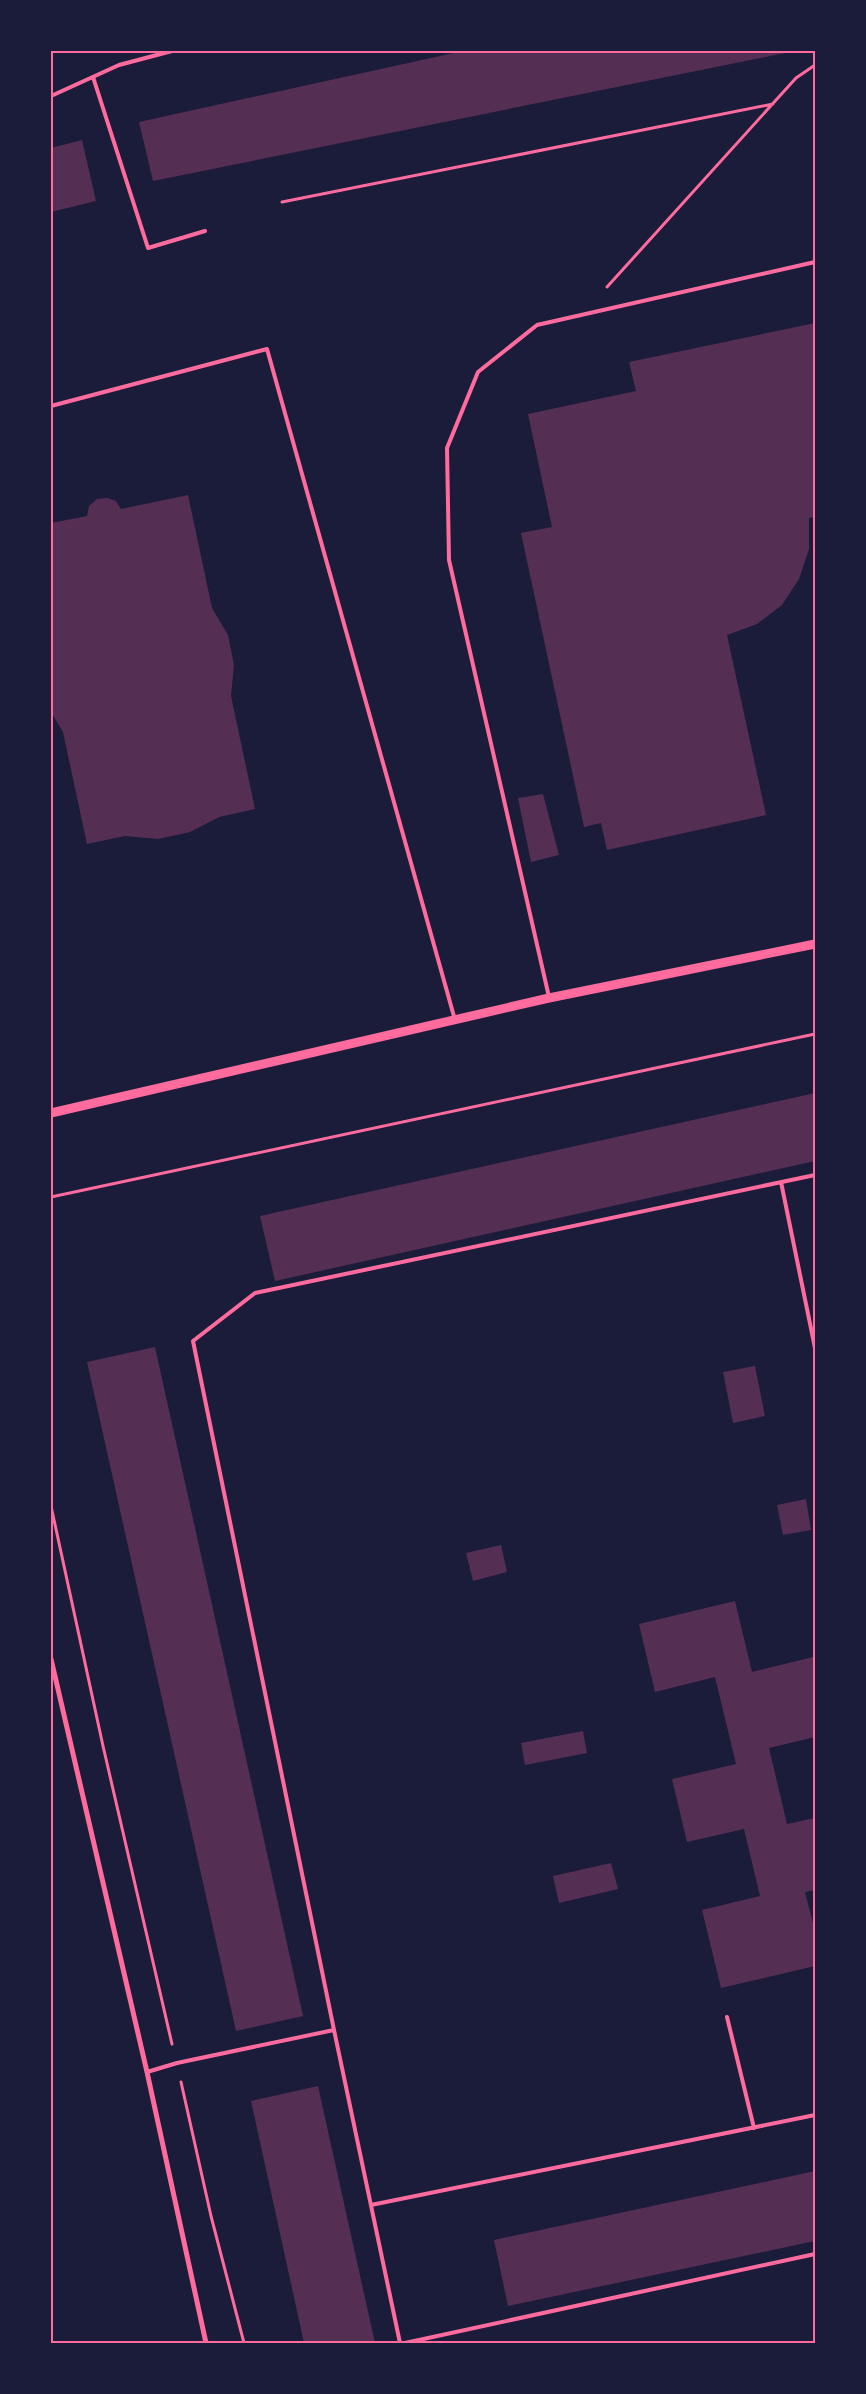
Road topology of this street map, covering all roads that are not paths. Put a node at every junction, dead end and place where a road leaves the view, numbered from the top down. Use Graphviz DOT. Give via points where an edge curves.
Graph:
graph roads {
  1 [pos="172,51"];
  2 [pos="92,77"];
  3 [pos="51,96"];
  4 [pos="204,231"];
  5 [pos="815,262"];
  6 [pos="51,406"];
  7 [pos="815,944"];
  8 [pos="549,998"];
  9 [pos="455,1020"];
  10 [pos="51,1112"];
  11 [pos="815,1175"];
  12 [pos="781,1182"];
  13 [pos="815,1348"];
  14 [pos="51,1659"];
  15 [pos="727,2017"];
  16 [pos="334,2030"];
  17 [pos="147,2072"];
  18 [pos="815,2115"];
  19 [pos="754,2128"];
  20 [pos="372,2205"];
  21 [pos="815,2254"];
  22 [pos="206,2343"];
  23 [pos="400,2343"];
  24 [pos="405,2343"];
  1 -- 2 [label="lane" via="118,65"];
  2 -- 3 [label="lane"];
  2 -- 4 [label="lane" via="148,248"];
  5 -- 8 [label="lane" via="537,325 478,372 447,448 449,560"];
  6 -- 9 [label="lane" via="267,349"];
  7 -- 8 [label="street"];
  8 -- 9 [label="street"];
  9 -- 10 [label="street"];
  11 -- 12 [label="lane"];
  12 -- 13 [label="lane"];
  12 -- 16 [label="lane" via="254,1293 193,1341"];
  14 -- 17 [label="street"];
  15 -- 19 [label="lane"];
  16 -- 17 [label="lane"];
  16 -- 20 [label="lane"];
  17 -- 22 [label="street"];
  18 -- 19 [label="lane"];
  19 -- 20 [label="lane"];
  20 -- 23 [label="lane"];
  21 -- 24 [label="lane"];
}
